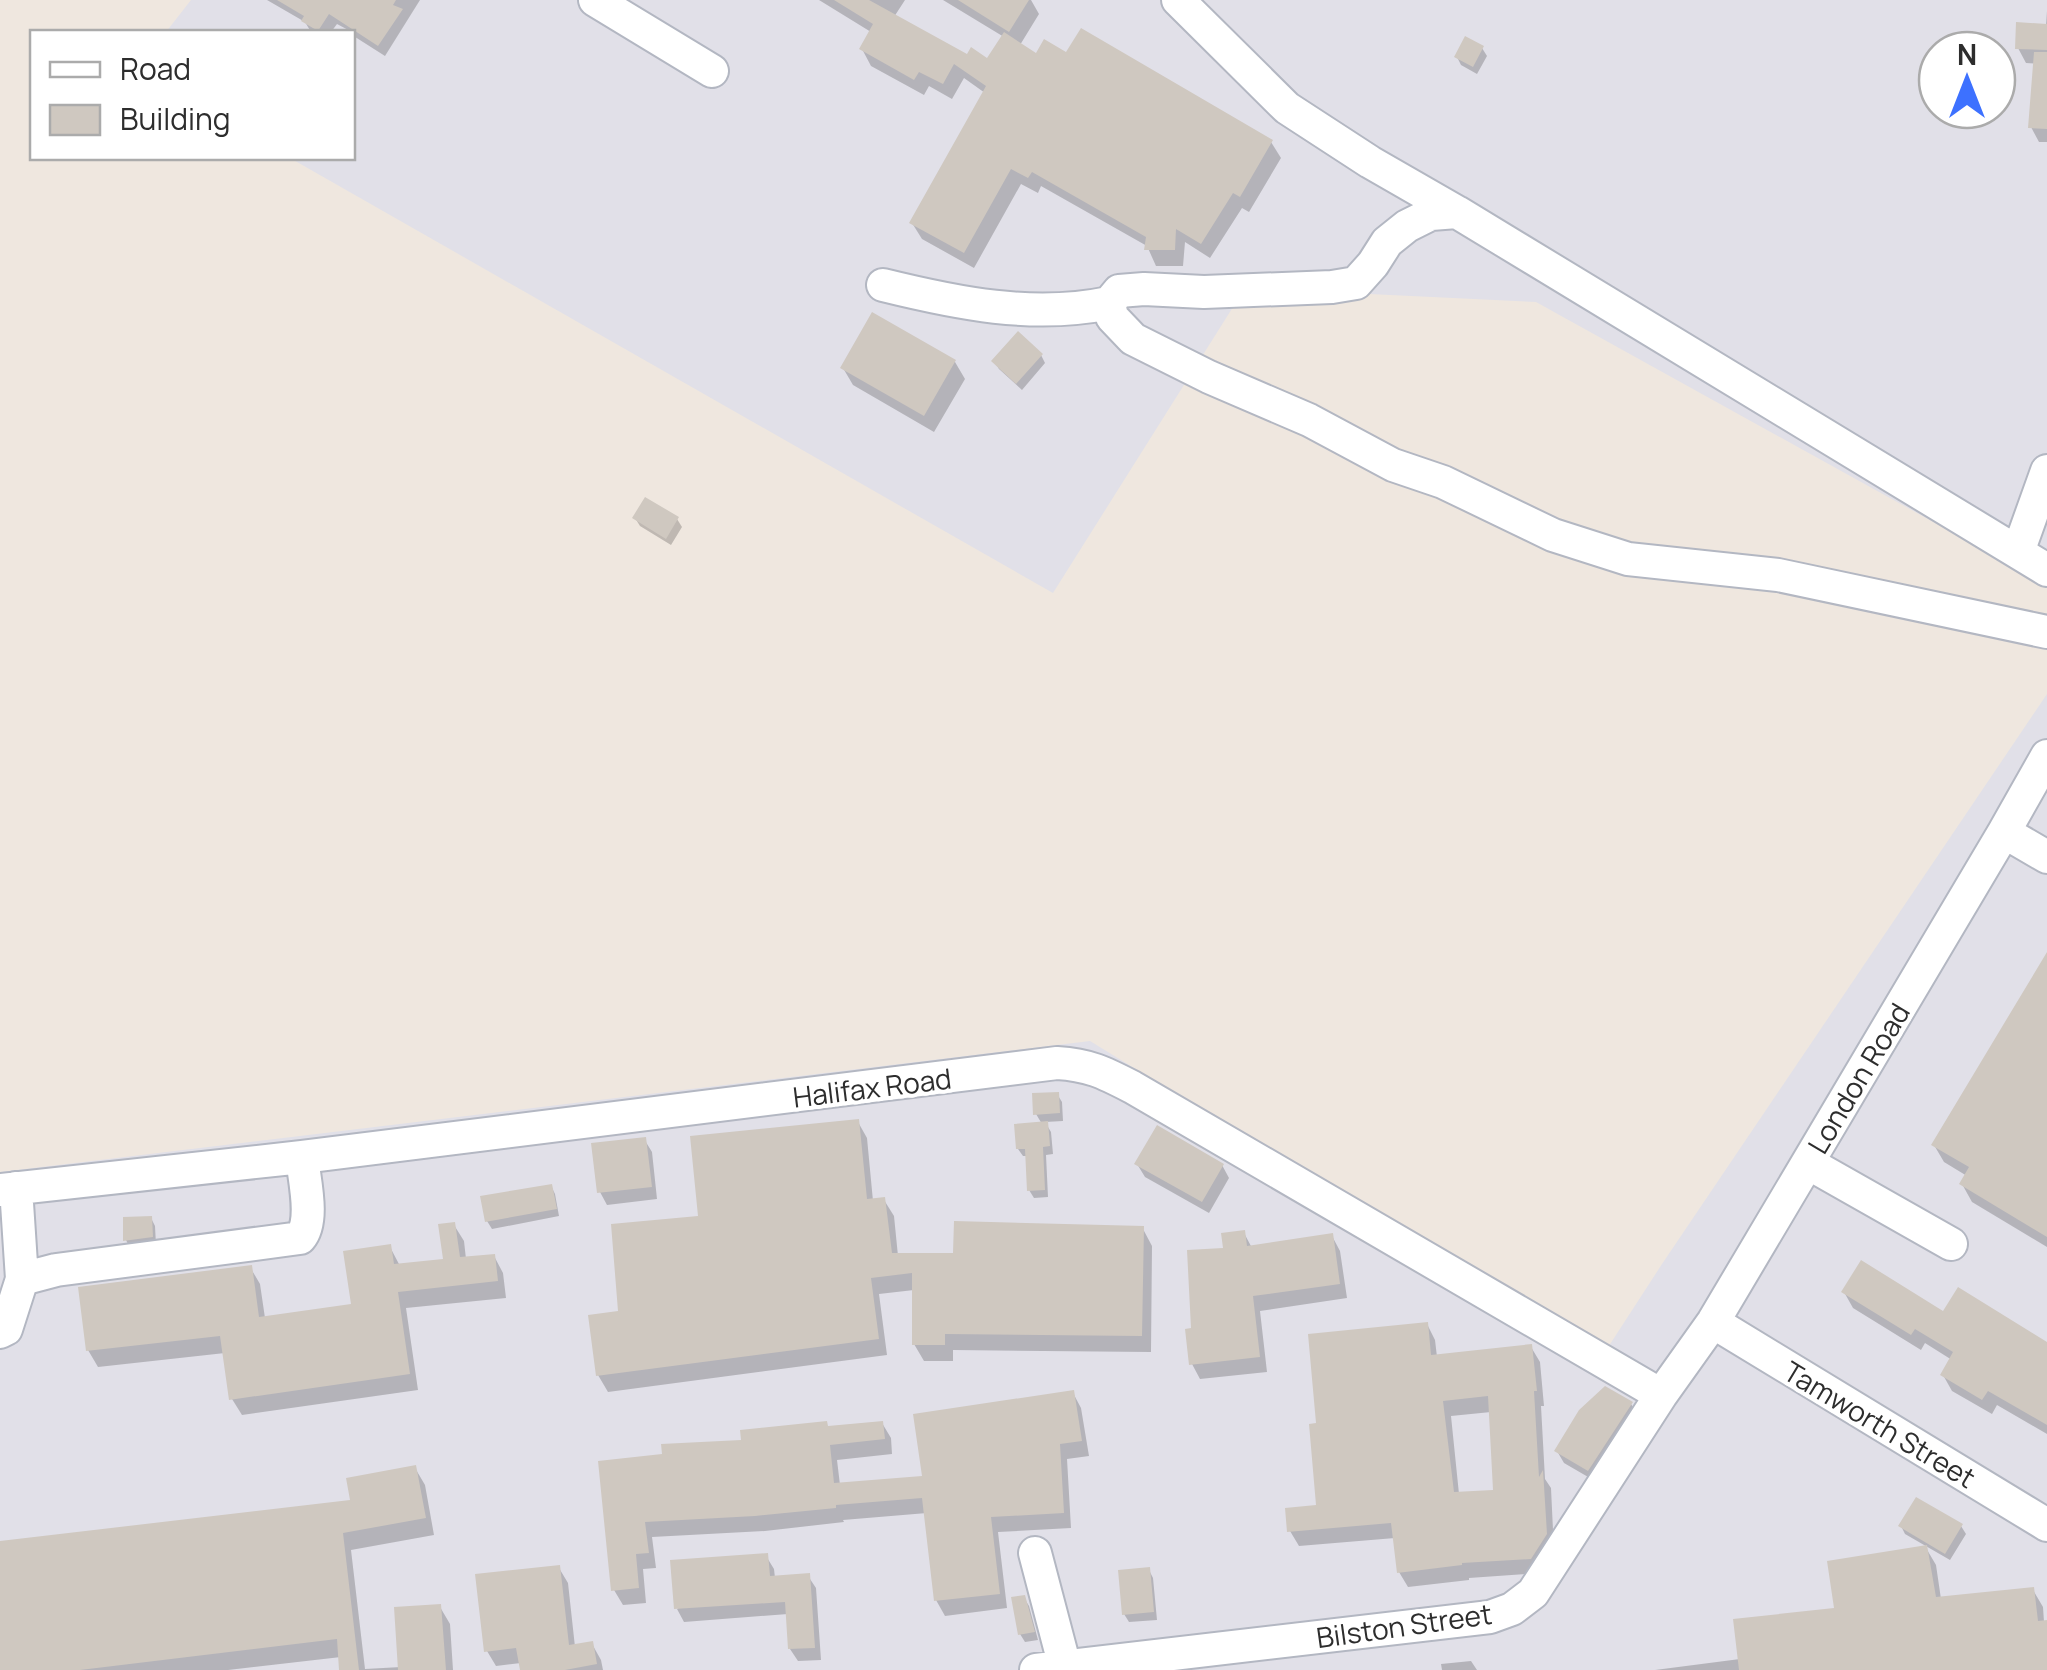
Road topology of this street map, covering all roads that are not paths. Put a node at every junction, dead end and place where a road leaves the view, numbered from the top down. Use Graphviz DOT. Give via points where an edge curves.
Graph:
graph roads {
  1 [pos="596,0"];
  2 [pos="1178,0"];
  3 [pos="712,71"];
  4 [pos="1458,212"];
  5 [pos="883,285"];
  6 [pos="1109,302"];
  7 [pos="2047,471"];
  8 [pos="2018,552"];
  9 [pos="2047,570"];
  10 [pos="2047,632"];
  11 [pos="2047,756"];
  12 [pos="2004,832"];
  13 [pos="2047,857"];
  14 [pos="302,1157"];
  15 [pos="1808,1162"];
  16 [pos="8,1189"];
  17 [pos="1951,1244"];
  18 [pos="22,1279"];
  19 [pos="1712,1322"];
  20 [pos="0,1332"];
  21 [pos="1661,1395"];
  22 [pos="2047,1524"];
  23 [pos="1035,1553"];
  24 [pos="1050,1668"];
  1 -- 3 [label="street"];
  2 -- 4 [label="street" via="1287,108"];
  4 -- 6 [label="street" via="1431,214 1407,226 1356,283 1144,289 1119,291"];
  4 -- 8 [label="street"];
  5 -- 6 [label="street" via="947,301 1039,310"];
  6 -- 10 [label="street" via="1112,316 1133,339 1554,535 1628,559 1778,574"];
  7 -- 8 [label="street"];
  8 -- 9 [label="street"];
  11 -- 12 [label="street, London Road"];
  12 -- 13 [label="street"];
  12 -- 15 [label="street, London Road"];
  14 -- 16 [label="street, Halifax Road"];
  14 -- 18 [label="street" via="308,1220 300,1238"];
  14 -- 21 [label="street, Halifax Road" via="1082,1064"];
  15 -- 17 [label="street"];
  15 -- 19 [label="street, London Road"];
  16 -- 18 [label="street"];
  18 -- 20 [label="street"];
  19 -- 21 [label="street, London Road"];
  19 -- 22 [label="street, Tamworth Street"];
  21 -- 24 [label="street, Bilston Street" via="1533,1593 1512,1609 1490,1617"];
  23 -- 24 [label="street"];
}
